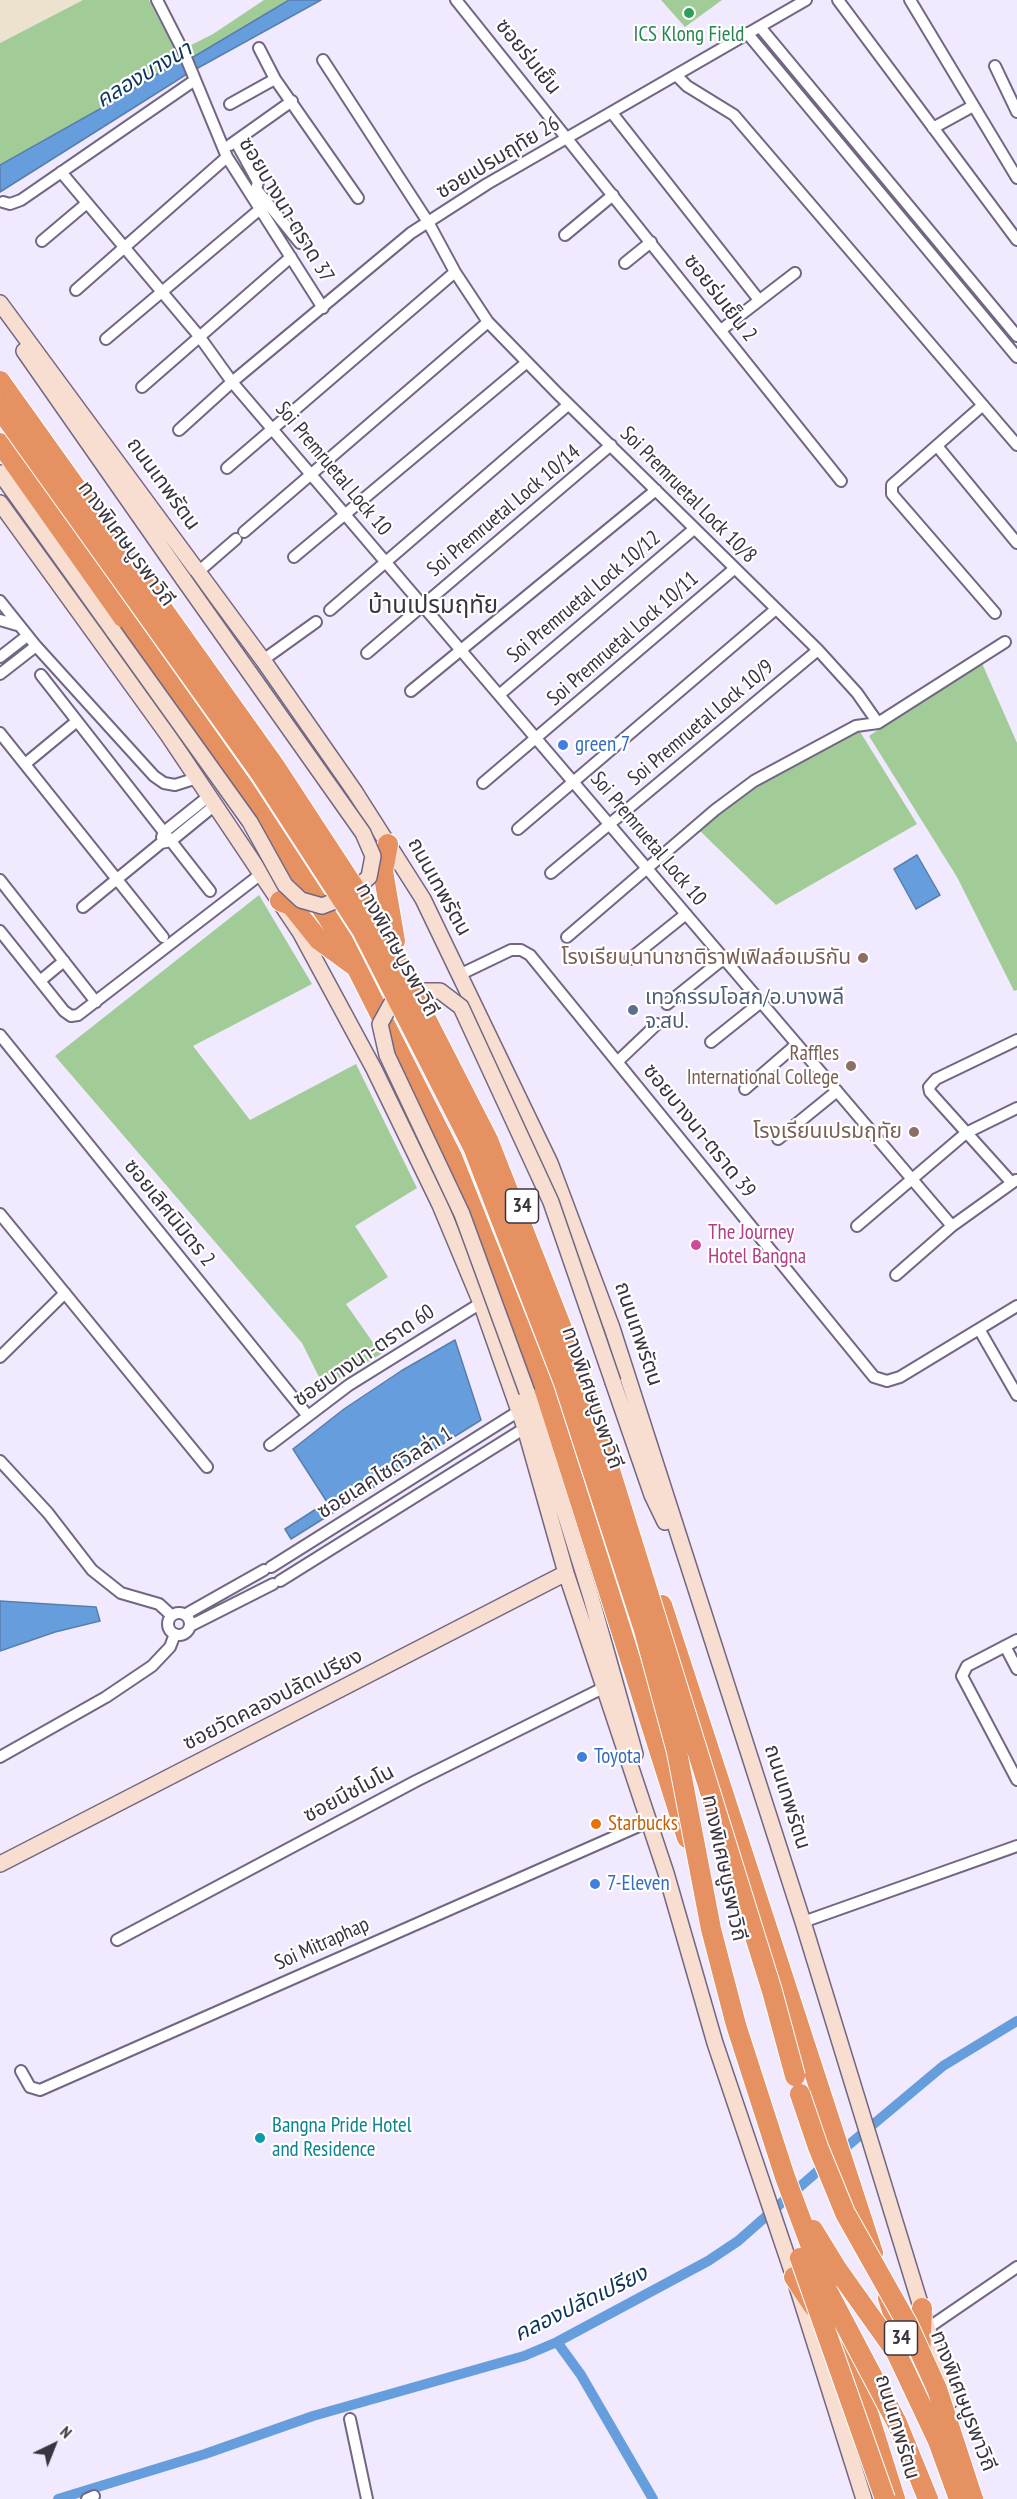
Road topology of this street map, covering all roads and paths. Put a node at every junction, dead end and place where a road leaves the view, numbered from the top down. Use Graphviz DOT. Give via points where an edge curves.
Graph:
graph roads {
  1 [pos="157,0"];
  2 [pos="456,0"];
  3 [pos="806,0"];
  4 [pos="838,0"];
  5 [pos="910,0"];
  6 [pos="759,27"];
  7 [pos="747,33"];
  8 [pos="259,48"];
  9 [pos="322,60"];
  10 [pos="995,66"];
  11 [pos="676,75"];
  12 [pos="194,78"];
  13 [pos="275,79"];
  14 [pos="817,96"];
  15 [pos="292,100"];
  16 [pos="230,104"];
  17 [pos="806,104"];
  18 [pos="973,106"];
  19 [pos="1017,112"];
  20 [pos="612,113"];
  21 [pos="933,128"];
  22 [pos="569,138"];
  23 [pos="236,141"];
  24 [pos="860,148"];
  25 [pos="225,152"];
  26 [pos="850,157"];
  27 [pos="61,172"];
  28 [pos="1017,178"];
  29 [pos="613,195"];
  30 [pos="358,198"];
  31 [pos="3,202"];
  32 [pos="87,203"];
  33 [pos="259,210"];
  34 [pos="428,222"];
  35 [pos="565,235"];
  36 [pos="935,238"];
  37 [pos="1017,240"];
  38 [pos="42,241"];
  39 [pos="651,242"];
  40 [pos="300,243"];
  41 [pos="925,246"];
  42 [pos="123,248"];
  43 [pos="291,257"];
  44 [pos="625,263"];
  45 [pos="455,272"];
  46 [pos="795,273"];
  47 [pos="76,291"];
  48 [pos="162,293"];
  49 [pos="759,300"];
  50 [pos="0,303"];
  51 [pos="323,308"];
  52 [pos="0,309"];
  53 [pos="488,322"];
  54 [pos="721,330"];
  55 [pos="1014,333"];
  56 [pos="199,336"];
  57 [pos="1001,337"];
  58 [pos="106,339"];
  59 [pos="1017,357"];
  60 [pos="526,363"];
  61 [pos="0,371"];
  62 [pos="0,381"];
  63 [pos="232,382"];
  64 [pos="142,387"];
  65 [pos="568,405"];
  66 [pos="983,405"];
  67 [pos="0,409"];
  68 [pos="0,426"];
  69 [pos="179,430"];
  70 [pos="273,430"];
  71 [pos="0,443"];
  72 [pos="1017,445"];
  73 [pos="611,446"];
  74 [pos="937,446"];
  75 [pos="227,468"];
  76 [pos="0,473"];
  77 [pos="310,474"];
  78 [pos="841,482"];
  79 [pos="656,490"];
  80 [pos="0,504"];
  81 [pos="347,515"];
  82 [pos="694,529"];
  83 [pos="1017,543"];
  84 [pos="294,557"];
  85 [pos="385,561"];
  86 [pos="734,569"];
  87 [pos="198,572"];
  88 [pos="423,606"];
  89 [pos="2,607"];
  90 [pos="776,609"];
  91 [pos="330,610"];
  92 [pos="995,613"];
  93 [pos="0,620"];
  94 [pos="316,622"];
  95 [pos="17,625"];
  96 [pos="27,636"];
  97 [pos="1005,642"];
  98 [pos="36,646"];
  99 [pos="461,650"];
  100 [pos="818,650"];
  101 [pos="368,653"];
  102 [pos="0,657"];
  103 [pos="263,660"];
  104 [pos="0,674"];
  105 [pos="41,675"];
  106 [pos="411,691"];
  107 [pos="499,695"];
  108 [pos="77,721"];
  109 [pos="878,723"];
  110 [pos="0,733"];
  111 [pos="536,739"];
  112 [pos="25,764"];
  113 [pos="197,778"];
  114 [pos="574,782"];
  115 [pos="483,783"];
  116 [pos="212,800"];
  117 [pos="610,825"];
  118 [pos="518,828"];
  119 [pos="165,838"];
  120 [pos="388,844"];
  121 [pos="647,869"];
  122 [pos="551,873"];
  123 [pos="261,874"];
  124 [pos="118,879"];
  125 [pos="0,880"];
  126 [pos="210,891"];
  127 [pos="280,902"];
  128 [pos="83,907"];
  129 [pos="686,914"];
  130 [pos="0,931"];
  131 [pos="163,937"];
  132 [pos="567,937"];
  133 [pos="394,941"];
  134 [pos="630,959"];
  135 [pos="723,959"];
  136 [pos="64,961"];
  137 [pos="357,969"];
  138 [pos="459,975"];
  139 [pos="40,981"];
  140 [pos="96,1002"];
  141 [pos="761,1002"];
  142 [pos="667,1004"];
  143 [pos="657,1024"];
  144 [pos="0,1035"];
  145 [pos="1017,1040"];
  146 [pos="711,1042"];
  147 [pos="796,1044"];
  148 [pos="617,1062"];
  149 [pos="745,1089"];
  150 [pos="837,1091"];
  151 [pos="1017,1108"];
  152 [pos="966,1133"];
  153 [pos="778,1139"];
  154 [pos="911,1178"];
  155 [pos="1014,1181"];
  156 [pos="0,1214"];
  157 [pos="856,1226"];
  158 [pos="952,1226"];
  159 [pos="896,1275"];
  160 [pos="65,1293"];
  161 [pos="481,1302"];
  162 [pos="1017,1306"];
  163 [pos="979,1329"];
  164 [pos="0,1358"];
  165 [pos="1017,1395"];
  166 [pos="519,1411"];
  167 [pos="308,1416"];
  168 [pos="525,1428"];
  169 [pos="270,1445"];
  170 [pos="0,1461"];
  171 [pos="207,1467"];
  172 [pos="687,1567"];
  173 [pos="566,1573"];
  174 [pos="254,1576"];
  175 [pos="261,1590"];
  176 [pos="186,1614"];
  177 [pos="171,1615"];
  178 [pos="190,1626"];
  179 [pos="175,1634"];
  180 [pos="1017,1640"];
  181 [pos="1005,1646"];
  182 [pos="1017,1669"];
  183 [pos="603,1688"];
  184 [pos="0,1757"];
  185 [pos="1017,1780"];
  186 [pos="640,1799"];
  187 [pos="648,1822"];
  188 [pos="1017,1846"];
  189 [pos="0,1864"];
  190 [pos="803,1922"];
  191 [pos="117,1940"];
  192 [pos="21,2071"];
  193 [pos="790,2178"];
  194 [pos="1017,2267"];
  195 [pos="794,2277"];
  196 [pos="921,2308"];
  197 [pos="928,2328"];
  198 [pos="853,2367"];
  199 [pos="919,2393"];
  200 [pos="350,2419"];
  201 [pos="367,2499"];
  202 [pos="864,2499"];
  203 [pos="885,2499"];
  204 [pos="895,2499"];
  205 [pos="928,2499"];
  206 [pos="951,2499"];
  207 [pos="958,2499"];
  208 [pos="973,2499"];
  209 [pos="981,2499"];
  1 -- 12 [label="street, ซอยบางนา-ตราด 37"];
  2 -- 22 [label="street, ซอยร่มเย็น"];
  3 -- 6 [label="street, ซอยเปรมฤทัย 26"];
  4 -- 21 [label="street"];
  5 -- 18 [label="street"];
  6 -- 7 [label="street, ซอยเปรมฤทัย 26"];
  6 -- 14 [label="street"];
  7 -- 11 [label="street, ซอยเปรมฤทัย 26"];
  7 -- 17 [label="street"];
  8 -- 13 [label="street"];
  9 -- 34 [label="street, Soi Premruetal Lock 10/8"];
  10 -- 19 [label="street"];
  11 -- 20 [label="street, ซอยเปรมฤทัย 26"];
  11 -- 66 [label="street" via="734,115"];
  12 -- 25 [label="street, ซอยบางนา-ตราด 37"];
  12 -- 27 [label="street"];
  13 -- 15 [label="street"];
  13 -- 16 [label="street"];
  14 -- 17 [label="street"];
  14 -- 24 [label="street"];
  15 -- 23 [label="street"];
  15 -- 30 [label="street"];
  17 -- 26 [label="street"];
  18 -- 21 [label="street"];
  18 -- 28 [label="street"];
  20 -- 22 [label="street, ซอยเปรมฤทัย 26"];
  20 -- 49 [label="street"];
  21 -- 37 [label="street"];
  22 -- 29 [label="street, ซอยร่มเย็น 2"];
  22 -- 34 [label="street, ซอยเปรมฤทัย 26"];
  23 -- 25 [label="street"];
  23 -- 40 [label="street" via="258,182 256,189"];
  24 -- 26 [label="street"];
  24 -- 36 [label="street"];
  25 -- 33 [label="street, ซอยบางนา-ตราด 37"];
  25 -- 42 [label="street"];
  26 -- 41 [label="street"];
  27 -- 31 [label="street" via="21,200"];
  27 -- 32 [label="street, Soi Premruetal Lock 10"];
  29 -- 35 [label="street"];
  29 -- 39 [label="street, ซอยร่มเย็น 2"];
  32 -- 38 [label="street"];
  32 -- 42 [label="street, Soi Premruetal Lock 10"];
  33 -- 43 [label="street, ซอยบางนา-ตราด 37"];
  33 -- 48 [label="street"];
  34 -- 45 [label="street, Soi Premruetal Lock 10/8"];
  34 -- 51 [label="street, ซอยเปรมฤทัย 26"];
  36 -- 41 [label="street"];
  36 -- 55 [label="street"];
  39 -- 44 [label="street"];
  39 -- 54 [label="street, ซอยร่มเย็น 2"];
  41 -- 57 [label="street"];
  42 -- 47 [label="street"];
  42 -- 48 [label="street, Soi Premruetal Lock 10"];
  43 -- 51 [label="street, ซอยบางนา-ตราด 37"];
  43 -- 56 [label="street"];
  45 -- 53 [label="street, Soi Premruetal Lock 10/8"];
  45 -- 70 [label="street"];
  46 -- 49 [label="street"];
  48 -- 56 [label="street, Soi Premruetal Lock 10"];
  48 -- 58 [label="street"];
  49 -- 54 [label="street"];
  50 -- 87 [label="main road, ถนนเทพรัตน / 34"];
  51 -- 63 [label="street, ซอยเปรมฤทัย 26"];
  52 -- 76 [label="main road, bridge" via="44,382 363,833 373,856 369,877 348,896 322,906 301,900 285,885 250,822"];
  53 -- 60 [label="street, Soi Premruetal Lock 10/8"];
  53 -- 77 [label="street"];
  54 -- 78 [label="street, ซอยร่มเย็น 2"];
  55 -- 57 [label="street"];
  56 -- 63 [label="street, Soi Premruetal Lock 10"];
  56 -- 64 [label="street"];
  57 -- 59 [label="street"];
  60 -- 65 [label="street, Soi Premruetal Lock 10/8"];
  60 -- 81 [label="street"];
  61 -- 133 [label="highway, ถนนเทพรัตน / 34" via="279,762 383,918"];
  62 -- 208 [label="highway, ทางพิเศษบูรพาวิถี, bridge" via="274,765 376,921 488,1140 581,1377 818,2147 845,2213 926,2364"];
  63 -- 69 [label="street, ซอยเปรมฤทัย 26"];
  63 -- 70 [label="street, Soi Premruetal Lock 10"];
  65 -- 73 [label="street, Soi Premruetal Lock 10/8"];
  65 -- 85 [label="street"];
  66 -- 72 [label="street"];
  66 -- 74 [label="street"];
  67 -- 193 [label="highway, ทางพิเศษบูรพาวิถี, bridge" via="261,774 362,930 473,1147 564,1383 644,1630 676,1752 711,1929 733,2014"];
  68 -- 203 [label="highway, bridge" via="253,780 353,935 464,1151 554,1387 634,1633 667,1754 701,1931 726,2028 792,2235"];
  70 -- 75 [label="street"];
  70 -- 77 [label="street, Soi Premruetal Lock 10"];
  71 -- 137 [label="highway, ถนนเทพรัตน / 34" via="243,787"];
  73 -- 79 [label="street, Soi Premruetal Lock 10/8"];
  73 -- 88 [label="street, Soi Premruetal Lock 10/14"];
  74 -- 83 [label="street"];
  74 -- 92 [label="street" via="892,485 892,494"];
  77 -- 81 [label="street, Soi Premruetal Lock 10"];
  77 -- 87 [label="street"];
  79 -- 82 [label="street, Soi Premruetal Lock 10/8"];
  79 -- 99 [label="street"];
  80 -- 113 [label="main road"];
  81 -- 84 [label="street"];
  81 -- 85 [label="street, Soi Premruetal Lock 10"];
  82 -- 86 [label="street, Soi Premruetal Lock 10/8"];
  82 -- 107 [label="street, Soi Premruetal Lock 10/12"];
  85 -- 88 [label="street, Soi Premruetal Lock 10"];
  85 -- 91 [label="street"];
  86 -- 90 [label="street, Soi Premruetal Lock 10/8"];
  86 -- 111 [label="street, Soi Premruetal Lock 10/11"];
  87 -- 103 [label="main road, ถนนเทพรัตน / 34"];
  88 -- 99 [label="street, Soi Premruetal Lock 10"];
  88 -- 101 [label="street, Soi Premruetal Lock 10/14"];
  89 -- 95 [label="street"];
  90 -- 100 [label="street, Soi Premruetal Lock 10/8"];
  90 -- 114 [label="street"];
  93 -- 95 [label="street"];
  94 -- 103 [label="street"];
  95 -- 96 [label="street"];
  96 -- 98 [label="street"];
  96 -- 102 [label="street"];
  97 -- 109 [label="street"];
  98 -- 104 [label="street"];
  98 -- 113 [label="street" via="154,776 175,785"];
  99 -- 106 [label="street"];
  99 -- 107 [label="street, Soi Premruetal Lock 10"];
  100 -- 109 [label="street, Soi Premruetal Lock 10/8"];
  100 -- 117 [label="street, Soi Premruetal Lock 10/9"];
  103 -- 120 [label="main road, ถนนเทพรัตน / 34"];
  105 -- 108 [label="street"];
  107 -- 111 [label="street, Soi Premruetal Lock 10"];
  108 -- 112 [label="street"];
  108 -- 119 [label="street"];
  109 -- 121 [label="street" via="856,726 754,781"];
  110 -- 112 [label="street"];
  111 -- 114 [label="street, Soi Premruetal Lock 10"];
  111 -- 115 [label="street, Soi Premruetal Lock 10/11"];
  112 -- 124 [label="street"];
  113 -- 116 [label="main road"];
  114 -- 117 [label="street, Soi Premruetal Lock 10"];
  114 -- 118 [label="street"];
  116 -- 119 [label="street"];
  116 -- 123 [label="main road"];
  117 -- 121 [label="street, Soi Premruetal Lock 10"];
  117 -- 122 [label="street, Soi Premruetal Lock 10/9"];
  119 -- 124 [label="street"];
  119 -- 126 [label="street"];
  120 -- 133 [label="highway" via="383,871"];
  120 -- 138 [label="main road, ถนนเทพรัตน / 34" via="423,899"];
  121 -- 129 [label="street, Soi Premruetal Lock 10"];
  121 -- 132 [label="street"];
  123 -- 127 [label="main road"];
  123 -- 140 [label="street"];
  124 -- 128 [label="street"];
  124 -- 131 [label="street"];
  125 -- 136 [label="street"];
  127 -- 137 [label="highway" via="291,905 319,940"];
  127 -- 161 [label="main road" via="374,1069 440,1205"];
  129 -- 134 [label="street"];
  129 -- 135 [label="street, Soi Premruetal Lock 10"];
  130 -- 139 [label="street"];
  133 -- 199 [label="highway, ถนนเทพรัตน / 34" via="495,1136 588,1373"];
  135 -- 141 [label="street, Soi Premruetal Lock 10"];
  135 -- 142 [label="street"];
  136 -- 139 [label="street"];
  136 -- 140 [label="street"];
  137 -- 193 [label="highway, ถนนเทพรัตน / 34" via="452,1157 545,1391"];
  138 -- 148 [label="street, ซอยบางนา-ตราด 39" via="512,950 521,950 530,955"];
  138 -- 172 [label="main road, ถนนเทพรัตน / 34" via="550,1163 612,1328"];
  139 -- 140 [label="street" via="71,1016"];
  141 -- 146 [label="street"];
  141 -- 147 [label="street, Soi Premruetal Lock 10"];
  143 -- 148 [label="street"];
  144 -- 167 [label="street, ซอยเลิศนิมิตร 2"];
  145 -- 152 [label="street" via="929,1086"];
  147 -- 149 [label="street"];
  147 -- 150 [label="street, Soi Premruetal Lock 10"];
  148 -- 163 [label="street, ซอยบางนา-ตราด 39" via="874,1377 887,1381 900,1377"];
  150 -- 153 [label="street"];
  150 -- 154 [label="street, Soi Premruetal Lock 10"];
  151 -- 152 [label="street"];
  152 -- 154 [label="street"];
  152 -- 155 [label="street"];
  154 -- 157 [label="street"];
  154 -- 158 [label="street, Soi Premruetal Lock 10"];
  155 -- 158 [label="street"];
  156 -- 160 [label="street"];
  158 -- 159 [label="street"];
  160 -- 164 [label="street"];
  160 -- 171 [label="street"];
  161 -- 166 [label="main road"];
  161 -- 167 [label="street, ซอยบางนา-ตราด 60" via="349,1385"];
  162 -- 163 [label="street, ซอยบางนา-ตราด 39"];
  163 -- 165 [label="street"];
  166 -- 168 [label="main road"];
  166 -- 174 [label="street, ซอยเลคไซด์วิลล่า 1"];
  167 -- 169 [label="street, ซอยบางนา-ตราด 60"];
  168 -- 173 [label="main road"];
  168 -- 175 [label="street, ซอยเลคไซด์วิลล่า 1"];
  170 -- 177 [label="street" via="48,1513 92,1570 121,1593 159,1604"];
  172 -- 186 [label="main road, bridge" via="652,1495 551,1202 461,1007 440,991 414,991 391,1004 380,1024 387,1055 462,1214 526,1392 636,1755"];
  172 -- 190 [label="main road, ถนนเทพรัตน / 34"];
  173 -- 183 [label="main road"];
  173 -- 189 [label="main road, ซอยวัดคลองปลัดเปรียง"];
  174 -- 175 [label="street"];
  174 -- 176 [label="street, ซอยเลคไซด์วิลล่า 1"];
  175 -- 178 [label="street, ซอยเลคไซด์วิลล่า 1"];
  176 -- 177 [label="street, ซอยเลคไซด์วิลล่า 1"];
  176 -- 178 [label="street"];
  177 -- 179 [label="street" via="169,1629"];
  178 -- 179 [label="street, ซอยเลคไซด์วิลล่า 1" via="181,1635"];
  179 -- 184 [label="street" via="170,1647 152,1666"];
  180 -- 181 [label="street"];
  181 -- 182 [label="street"];
  181 -- 185 [label="street" via="967,1666 962,1676"];
  183 -- 186 [label="main road"];
  183 -- 191 [label="street, ซอยนีชโมโน" via="416,1781"];
  186 -- 187 [label="main road"];
  187 -- 192 [label="street, Soi Mitraphap" via="40,2091 30,2087"];
  187 -- 195 [label="main road"];
  188 -- 190 [label="street"];
  190 -- 196 [label="main road, ถนนเทพรัตน / 34"];
  193 -- 198 [label="highway, ถนนเทพรัตน / 34" via="805,2213"];
  193 -- 205 [label="highway, ทางพิเศษบูรพาวิถี, bridge" via="828,2292 897,2423"];
  193 -- 207 [label="highway, bridge" via="822,2245 896,2352 938,2441"];
  194 -- 197 [label="street"];
  195 -- 198 [label="highway"];
  195 -- 202 [label="main road"];
  196 -- 197 [label="main road, ถนนเทพรัตน / 34"];
  196 -- 199 [label="highway"];
  197 -- 209 [label="main road, ถนนเทพรัตน / 34"];
  198 -- 204 [label="highway, ถนนเทพรัตน / 34"];
  199 -- 206 [label="highway, ถนนเทพรัตน / 34"];
  200 -- 201 [label="street"];
}
